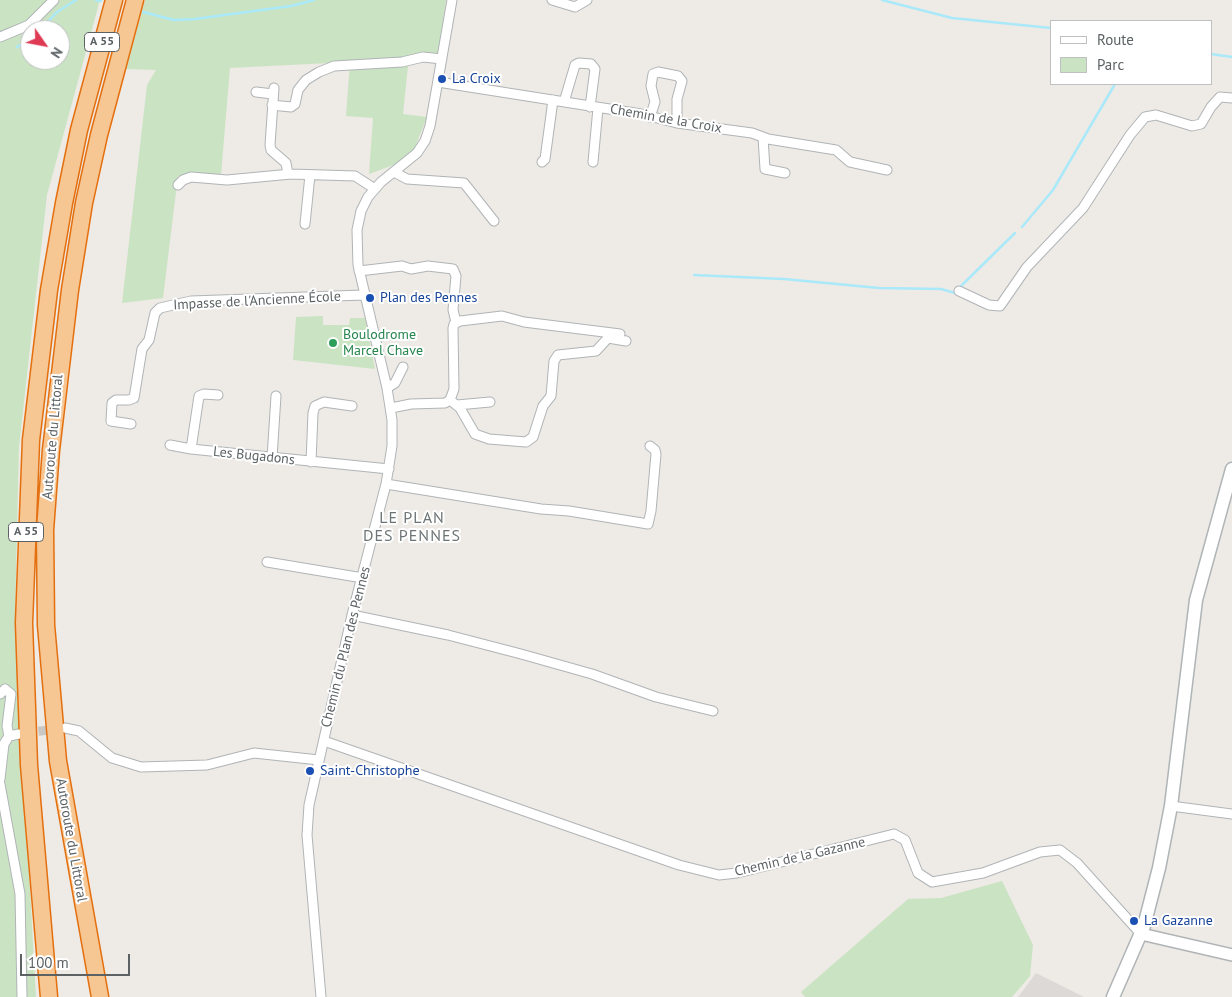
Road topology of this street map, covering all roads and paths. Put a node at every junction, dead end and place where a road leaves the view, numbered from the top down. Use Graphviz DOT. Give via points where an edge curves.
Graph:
graph roads {
  1 [pos="54,0"];
  2 [pos="114,0"];
  3 [pos="135,0"];
  4 [pos="452,0"];
  5 [pos="552,0"];
  6 [pos="587,0"];
  7 [pos="0,37"];
  8 [pos="442,59"];
  9 [pos="438,82"];
  10 [pos="256,92"];
  11 [pos="1232,98"];
  12 [pos="553,100"];
  13 [pos="564,102"];
  14 [pos="272,105"];
  15 [pos="594,107"];
  16 [pos="650,117"];
  17 [pos="677,123"];
  18 [pos="763,137"];
  19 [pos="542,162"];
  20 [pos="593,162"];
  21 [pos="887,170"];
  22 [pos="394,172"];
  23 [pos="785,173"];
  24 [pos="288,174"];
  25 [pos="310,175"];
  26 [pos="178,186"];
  27 [pos="375,189"];
  28 [pos="494,221"];
  29 [pos="305,224"];
  30 [pos="359,271"];
  31 [pos="959,290"];
  32 [pos="364,295"];
  33 [pos="456,322"];
  34 [pos="403,367"];
  35 [pos="387,388"];
  36 [pos="218,395"];
  37 [pos="276,396"];
  38 [pos="453,402"];
  39 [pos="490,402"];
  40 [pos="308,405"];
  41 [pos="352,406"];
  42 [pos="390,408"];
  43 [pos="131,424"];
  44 [pos="170,445"];
  45 [pos="650,446"];
  46 [pos="191,449"];
  47 [pos="272,458"];
  48 [pos="308,461"];
  49 [pos="1232,469"];
  50 [pos="389,470"];
  51 [pos="386,484"];
  52 [pos="267,562"];
  53 [pos="363,578"];
  54 [pos="352,615"];
  55 [pos="0,694"];
  56 [pos="713,711"];
  57 [pos="65,728"];
  58 [pos="324,740"];
  59 [pos="319,760"];
  60 [pos="0,779"];
  61 [pos="0,784"];
  62 [pos="1171,806"];
  63 [pos="1232,814"];
  64 [pos="1141,934"];
  65 [pos="1232,955"];
  66 [pos="50,993"];
  67 [pos="22,997"];
  68 [pos="100,997"];
  69 [pos="321,997"];
  70 [pos="1112,997"];
  1 -- 7 [label="street" via="30,24"];
  2 -- 66 [label="highway, Autoroute du Littoral / A 55" via="79,130 64,203 49,290 31,440 24,623 27,718 38,882"];
  3 -- 68 [label="highway, Autoroute du Littoral / A 55" via="84,203 70,290 45,530 46,625 58,761"];
  4 -- 8 [label="street, Chemin du Plan des Pennes"];
  5 -- 6 [label="street" via="575,7"];
  8 -- 9 [label="street, Chemin du Plan des Pennes"];
  8 -- 14 [label="street" via="423,57 402,62 334,66 306,80 292,107"];
  9 -- 12 [label="street, Chemin de la Croix"];
  9 -- 22 [label="street, Chemin du Plan des Pennes" via="425,141 418,153"];
  10 -- 14 [label="street" via="273,91"];
  11 -- 31 [label="street" via="1220,97 1201,124 1192,126 1156,115 1145,117 1084,208 1027,267 1000,306 988,305"];
  12 -- 13 [label="street, Chemin de la Croix"];
  12 -- 19 [label="street" via="546,159"];
  13 -- 15 [label="street, Chemin de la Croix"];
  13 -- 15 [label="street" via="575,65 579,62 591,64 595,69"];
  14 -- 24 [label="street" via="270,148 286,164"];
  15 -- 16 [label="street, Chemin de la Croix"];
  15 -- 20 [label="street"];
  16 -- 17 [label="street, Chemin de la Croix"];
  16 -- 17 [label="street" via="655,102 651,86 653,74 678,76 682,81 677,99"];
  17 -- 18 [label="street, Chemin de la Croix"];
  18 -- 21 [label="street, Chemin de la Croix" via="836,150 850,162"];
  18 -- 23 [label="street" via="765,169"];
  22 -- 27 [label="street, Chemin du Plan des Pennes"];
  22 -- 28 [label="street" via="408,179 464,183"];
  24 -- 25 [label="street"];
  24 -- 26 [label="street" via="227,180 191,177"];
  25 -- 27 [label="street" via="355,176"];
  25 -- 29 [label="street"];
  27 -- 30 [label="street, Chemin du Plan des Pennes" via="358,223"];
  30 -- 32 [label="street, Chemin du Plan des Pennes"];
  30 -- 33 [label="street" via="402,266 410,269 428,266 454,269"];
  32 -- 35 [label="street, Chemin du Plan des Pennes"];
  32 -- 43 [label="street, Impasse de l'Ancienne École" via="191,301 160,308 142,350 134,398 112,403 111,421"];
  33 -- 38 [label="street" via="453,328"];
  33 -- 38 [label="street" via="502,316 623,337 608,338 596,350 558,355 554,361 551,396 543,406 533,437 526,442 489,439 475,434"];
  34 -- 35 [label="street" via="395,383"];
  35 -- 42 [label="street, Chemin du Plan des Pennes"];
  36 -- 46 [label="street" via="199,396"];
  37 -- 47 [label="street"];
  38 -- 39 [label="street"];
  38 -- 42 [label="street"];
  40 -- 48 [label="street"];
  41 -- 48 [label="street" via="324,402 315,406"];
  42 -- 50 [label="street, Chemin du Plan des Pennes"];
  44 -- 46 [label="street, Les Bugadons"];
  45 -- 51 [label="street" via="656,454 648,524"];
  46 -- 47 [label="street, Les Bugadons"];
  47 -- 48 [label="street, Les Bugadons"];
  48 -- 50 [label="street, Les Bugadons"];
  49 -- 62 [label="main road" via="1196,600"];
  50 -- 51 [label="street, Chemin du Plan des Pennes"];
  51 -- 53 [label="street, Chemin du Plan des Pennes"];
  52 -- 53 [label="street"];
  53 -- 54 [label="street, Chemin du Plan des Pennes"];
  54 -- 56 [label="street" via="521,654 656,697"];
  54 -- 58 [label="street, Chemin du Plan des Pennes"];
  55 -- 60 [label="street" via="5,689 11,694 7,726 14,735 3,747"];
  57 -- 59 [label="street" via="79,731 112,758 141,767 207,765 254,753"];
  58 -- 59 [label="street, Chemin du Plan des Pennes"];
  58 -- 64 [label="street, Chemin de la Gazanne" via="679,865 719,875 894,834 905,840 918,873 932,882 983,873 1040,852 1060,850 1077,863"];
  59 -- 69 [label="street, Chemin du Plan des Pennes" via="307,835"];
  61 -- 67 [label="street" via="20,894"];
  62 -- 63 [label="street"];
  62 -- 64 [label="main road"];
  64 -- 65 [label="street"];
  64 -- 70 [label="main road"];
}
